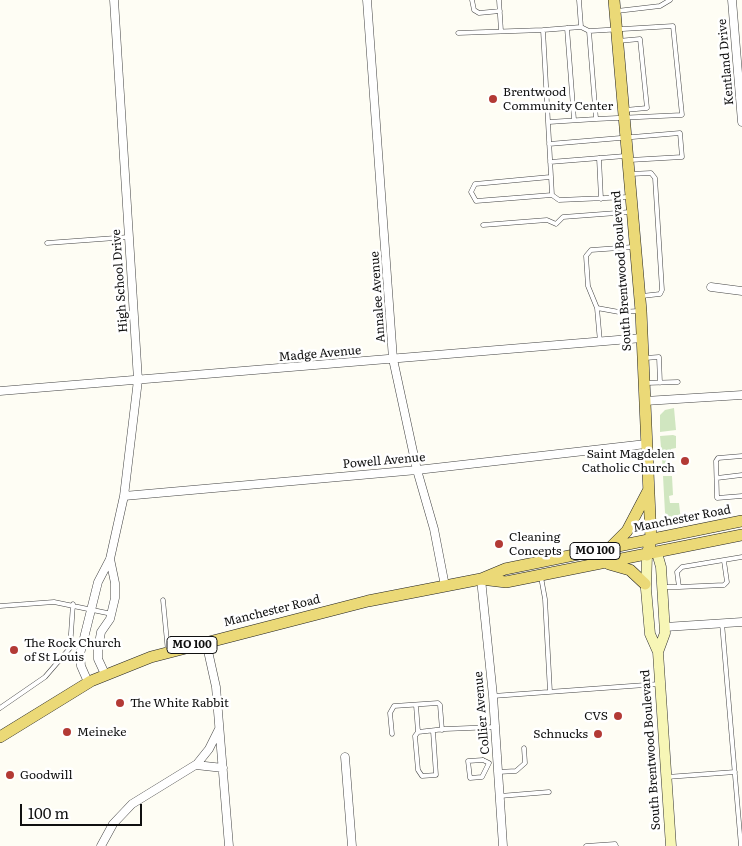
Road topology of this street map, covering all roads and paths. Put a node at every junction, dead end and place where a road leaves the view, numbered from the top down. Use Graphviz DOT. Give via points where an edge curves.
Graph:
graph roads {
  1 [pos="114,0"];
  2 [pos="367,0"];
  3 [pos="472,0"];
  4 [pos="499,0"];
  5 [pos="579,0"];
  6 [pos="670,0"];
  7 [pos="733,4"];
  8 [pos="614,6"];
  9 [pos="742,8"];
  10 [pos="500,11"];
  11 [pos="582,27"];
  12 [pos="567,28"];
  13 [pos="543,30"];
  14 [pos="501,32"];
  15 [pos="589,32"];
  16 [pos="458,33"];
  17 [pos="617,36"];
  18 [pos="742,112"];
  19 [pos="623,114"];
  20 [pos="596,119"];
  21 [pos="574,120"];
  22 [pos="548,122"];
  23 [pos="742,122"];
  24 [pos="626,137"];
  25 [pos="549,144"];
  26 [pos="599,158"];
  27 [pos="627,158"];
  28 [pos="550,162"];
  29 [pos="629,174"];
  30 [pos="550,177"];
  31 [pos="552,195"];
  32 [pos="631,197"];
  33 [pos="601,199"];
  34 [pos="632,212"];
  35 [pos="483,225"];
  36 [pos="129,237"];
  37 [pos="48,243"];
  38 [pos="635,247"];
  39 [pos="711,287"];
  40 [pos="742,291"];
  41 [pos="639,296"];
  42 [pos="597,308"];
  43 [pos="641,310"];
  44 [pos="642,338"];
  45 [pos="600,342"];
  46 [pos="643,358"];
  47 [pos="393,359"];
  48 [pos="138,380"];
  49 [pos="678,382"];
  50 [pos="644,383"];
  51 [pos="660,383"];
  52 [pos="0,391"];
  53 [pos="742,395"];
  54 [pos="645,401"];
  55 [pos="646,444"];
  56 [pos="742,456"];
  57 [pos="417,470"];
  58 [pos="742,475"];
  59 [pos="716,478"];
  60 [pos="649,490"];
  61 [pos="124,496"];
  62 [pos="742,496"];
  63 [pos="742,521"];
  64 [pos="742,535"];
  65 [pos="651,540"];
  66 [pos="610,548"];
  67 [pos="652,554"];
  68 [pos="742,557"];
  69 [pos="110,559"];
  70 [pos="724,561"];
  71 [pos="605,563"];
  72 [pos="541,575"];
  73 [pos="481,579"];
  74 [pos="645,584"];
  75 [pos="445,586"];
  76 [pos="662,587"];
  77 [pos="678,587"];
  78 [pos="163,600"];
  79 [pos="73,604"];
  80 [pos="0,606"];
  81 [pos="92,610"];
  82 [pos="112,614"];
  83 [pos="742,622"];
  84 [pos="722,623"];
  85 [pos="665,627"];
  86 [pos="206,642"];
  87 [pos="168,652"];
  88 [pos="658,652"];
  89 [pos="105,674"];
  90 [pos="88,682"];
  91 [pos="659,684"];
  92 [pos="550,692"];
  93 [pos="493,696"];
  94 [pos="416,705"];
  95 [pos="0,708"];
  96 [pos="220,724"];
  97 [pos="495,727"];
  98 [pos="442,730"];
  99 [pos="433,731"];
  100 [pos="392,734"];
  101 [pos="417,734"];
  102 [pos="0,738"];
  103 [pos="524,748"];
  104 [pos="345,757"];
  105 [pos="498,762"];
  106 [pos="489,763"];
  107 [pos="196,765"];
  108 [pos="223,768"];
  109 [pos="498,772"];
  110 [pos="734,772"];
  111 [pos="667,777"];
  112 [pos="548,792"];
  113 [pos="500,796"];
  114 [pos="101,846"];
  115 [pos="228,846"];
  116 [pos="352,846"];
  117 [pos="503,846"];
  118 [pos="586,846"];
  119 [pos="616,846"];
  120 [pos="671,846"];
  121 [pos="741,846"];
  1 -- 36 [label="street, High School Drive"];
  2 -- 47 [label="street, Annalee Avenue"];
  3 -- 10 [label="lane" via="474,10 479,13"];
  4 -- 10 [label="lane"];
  5 -- 11 [label="lane"];
  6 -- 8 [label="lane" via="660,6"];
  7 -- 9 [label="street"];
  7 -- 18 [label="street, Kentland Drive"];
  8 -- 17 [label="main road, South Brentwood Boulevard"];
  10 -- 14 [label="lane"];
  11 -- 12 [label="lane"];
  11 -- 15 [label="lane"];
  12 -- 13 [label="lane"];
  12 -- 21 [label="lane"];
  13 -- 14 [label="lane"];
  13 -- 22 [label="lane"];
  14 -- 16 [label="lane"];
  15 -- 17 [label="lane"];
  15 -- 20 [label="lane"];
  17 -- 19 [label="main road, South Brentwood Boulevard"];
  17 -- 19 [label="lane" via="640,39 647,108"];
  17 -- 19 [label="lane" via="674,26 682,115"];
  18 -- 23 [label="street, Kentland Drive"];
  19 -- 20 [label="lane"];
  19 -- 24 [label="main road, South Brentwood Boulevard"];
  20 -- 21 [label="lane"];
  21 -- 22 [label="lane"];
  22 -- 25 [label="lane"];
  24 -- 25 [label="lane"];
  24 -- 27 [label="main road, South Brentwood Boulevard"];
  24 -- 27 [label="lane" via="680,133 682,157"];
  25 -- 28 [label="lane"];
  26 -- 27 [label="lane"];
  26 -- 28 [label="lane"];
  26 -- 33 [label="lane"];
  27 -- 29 [label="main road, South Brentwood Boulevard"];
  28 -- 30 [label="lane"];
  29 -- 32 [label="main road, South Brentwood Boulevard"];
  29 -- 41 [label="lane" via="651,173 655,178 662,290 660,294"];
  30 -- 31 [label="lane"];
  30 -- 31 [label="lane" via="475,184 471,192 476,200"];
  31 -- 33 [label="lane" via="559,200"];
  32 -- 33 [label="lane"];
  32 -- 34 [label="main road, South Brentwood Boulevard"];
  34 -- 35 [label="lane" via="563,217 556,224 547,220"];
  34 -- 38 [label="main road, South Brentwood Boulevard"];
  36 -- 37 [label="lane"];
  36 -- 48 [label="street, High School Drive"];
  38 -- 41 [label="main road, South Brentwood Boulevard"];
  38 -- 42 [label="lane" via="590,250 586,256 588,286"];
  39 -- 40 [label="street"];
  41 -- 43 [label="main road, South Brentwood Boulevard"];
  42 -- 43 [label="lane" via="619,312"];
  42 -- 45 [label="lane"];
  43 -- 44 [label="main road, South Brentwood Boulevard"];
  44 -- 45 [label="street, Madge Avenue"];
  44 -- 46 [label="main road, South Brentwood Boulevard"];
  45 -- 47 [label="street, Madge Avenue"];
  46 -- 50 [label="main road, South Brentwood Boulevard"];
  46 -- 51 [label="lane" via="659,358"];
  47 -- 48 [label="street, Madge Avenue"];
  47 -- 57 [label="street, Annalee Avenue"];
  48 -- 52 [label="street, Madge Avenue"];
  48 -- 61 [label="street, High School Drive"];
  49 -- 51 [label="lane"];
  50 -- 51 [label="lane"];
  50 -- 54 [label="main road, South Brentwood Boulevard"];
  53 -- 54 [label="street"];
  54 -- 55 [label="main road, South Brentwood Boulevard"];
  55 -- 57 [label="street, Powell Avenue"];
  55 -- 60 [label="main road, South Brentwood Boulevard"];
  56 -- 59 [label="lane" via="718,458"];
  57 -- 61 [label="street, Powell Avenue"];
  57 -- 75 [label="street, Annalee Avenue" via="434,529"];
  58 -- 59 [label="lane"];
  59 -- 62 [label="lane" via="717,498"];
  60 -- 65 [label="main road, South Brentwood Boulevard"];
  60 -- 66 [label="main road" via="627,531"];
  61 -- 69 [label="street, High School Drive"];
  63 -- 65 [label="main road, Manchester Road / MO 100"];
  64 -- 67 [label="main road, Manchester Road / MO 100"];
  65 -- 66 [label="main road, Manchester Road / MO 100"];
  65 -- 67 [label="main road, South Brentwood Boulevard"];
  66 -- 73 [label="main road, Manchester Road / MO 100" via="505,569"];
  67 -- 71 [label="main road, Manchester Road / MO 100"];
  67 -- 74 [label="main road, South Brentwood Boulevard"];
  67 -- 76 [label="main road, South Brentwood Boulevard"];
  68 -- 70 [label="lane"];
  69 -- 81 [label="street, High School Drive" via="98,582"];
  69 -- 82 [label="street, High School Drive" via="115,583"];
  70 -- 77 [label="lane" via="682,567 678,572"];
  70 -- 77 [label="lane" via="724,585"];
  71 -- 72 [label="main road, Manchester Road / MO 100"];
  71 -- 74 [label="main road" via="630,570"];
  72 -- 73 [label="main road, Manchester Road / MO 100" via="506,582"];
  72 -- 92 [label="lane"];
  73 -- 75 [label="main road, Manchester Road / MO 100"];
  73 -- 93 [label="street, Collier Avenue"];
  74 -- 88 [label="main road, South Brentwood Boulevard" via="650,634"];
  75 -- 86 [label="main road, Manchester Road / MO 100" via="374,599"];
  76 -- 77 [label="lane"];
  76 -- 85 [label="main road, South Brentwood Boulevard"];
  78 -- 87 [label="lane"];
  79 -- 80 [label="lane" via="54,602"];
  79 -- 81 [label="lane"];
  79 -- 95 [label="lane" via="70,648 45,677"];
  81 -- 82 [label="lane"];
  81 -- 90 [label="street, High School Drive" via="80,654"];
  82 -- 89 [label="street, High School Drive" via="101,632 98,649 98,660"];
  83 -- 84 [label="street"];
  84 -- 85 [label="street"];
  84 -- 110 [label="lane"];
  85 -- 88 [label="main road, South Brentwood Boulevard"];
  86 -- 87 [label="main road, Manchester Road / MO 100"];
  86 -- 96 [label="street"];
  87 -- 89 [label="main road, Manchester Road / MO 100"];
  88 -- 91 [label="main road, South Brentwood Boulevard"];
  89 -- 90 [label="main road, Manchester Road / MO 100"];
  90 -- 102 [label="main road, Manchester Road / MO 100"];
  91 -- 92 [label="lane"];
  91 -- 111 [label="main road, South Brentwood Boulevard"];
  92 -- 93 [label="lane"];
  93 -- 97 [label="street, Collier Avenue"];
  94 -- 98 [label="lane" via="438,703"];
  94 -- 100 [label="lane" via="392,708"];
  94 -- 101 [label="lane"];
  96 -- 107 [label="street" via="212,745"];
  96 -- 108 [label="street"];
  97 -- 98 [label="lane"];
  97 -- 105 [label="street, Collier Avenue"];
  98 -- 99 [label="lane"];
  99 -- 101 [label="lane"];
  99 -- 101 [label="lane" via="436,775 419,774"];
  103 -- 109 [label="lane" via="525,763 516,771"];
  104 -- 116 [label="street"];
  105 -- 106 [label="lane"];
  105 -- 109 [label="street, Collier Avenue"];
  106 -- 106 [label="lane" via="468,761 470,778 482,777"];
  107 -- 108 [label="street"];
  107 -- 114 [label="street" via="132,804 113,824"];
  108 -- 115 [label="street"];
  109 -- 113 [label="street, Collier Avenue"];
  110 -- 111 [label="lane"];
  110 -- 121 [label="lane"];
  111 -- 120 [label="main road, South Brentwood Boulevard"];
  112 -- 113 [label="lane"];
  113 -- 117 [label="street, Collier Avenue"];
  118 -- 119 [label="lane"];
}
